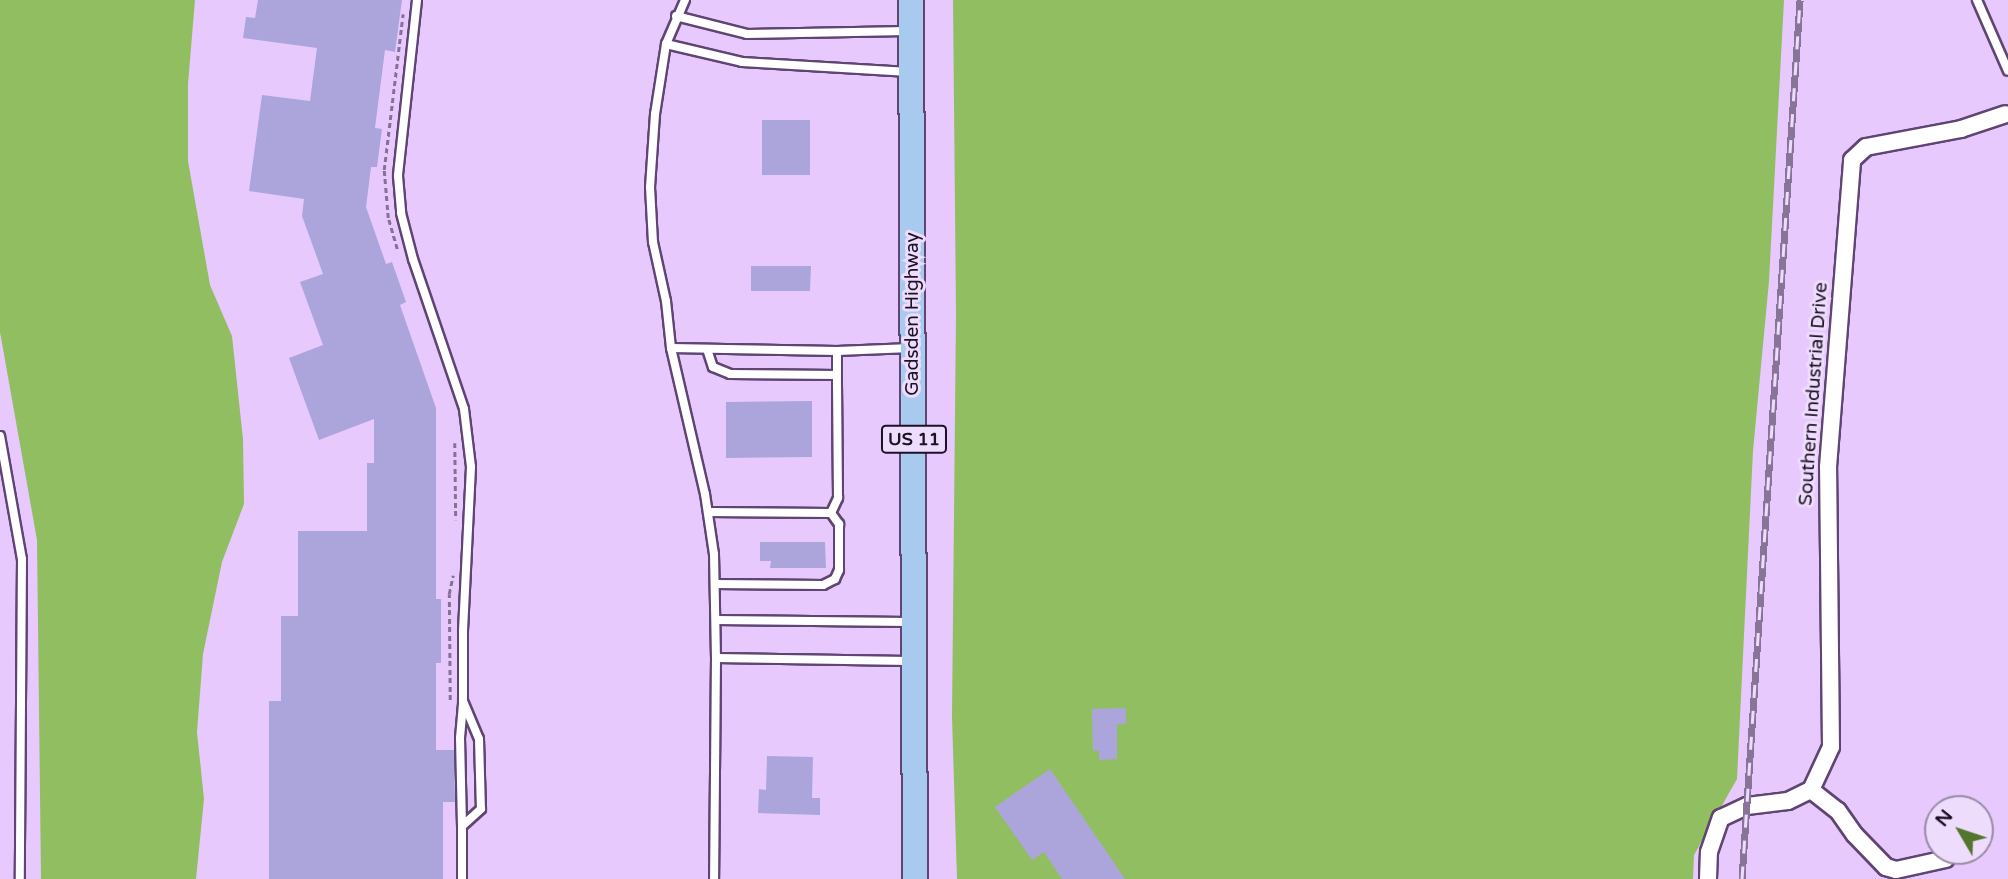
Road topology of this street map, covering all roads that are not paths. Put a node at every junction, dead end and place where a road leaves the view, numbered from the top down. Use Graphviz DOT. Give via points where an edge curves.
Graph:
graph roads {
  1 [pos="417,0"];
  2 [pos="685,0"];
  3 [pos="911,0"];
  4 [pos="1977,0"];
  5 [pos="676,16"];
  6 [pos="910,31"];
  7 [pos="666,44"];
  8 [pos="2008,71"];
  9 [pos="911,72"];
  10 [pos="2007,112"];
  11 [pos="671,348"];
  12 [pos="914,348"];
  13 [pos="707,349"];
  14 [pos="837,351"];
  15 [pos="837,375"];
  16 [pos="0,436"];
  17 [pos="708,512"];
  18 [pos="831,513"];
  19 [pos="715,584"];
  20 [pos="716,620"];
  21 [pos="916,622"];
  22 [pos="716,658"];
  23 [pos="915,661"];
  24 [pos="463,701"];
  25 [pos="1811,790"];
  26 [pos="462,826"];
  27 [pos="1924,864"];
  28 [pos="20,879"];
  29 [pos="462,879"];
  30 [pos="714,879"];
  31 [pos="915,879"];
  32 [pos="1708,879"];
  1 -- 24 [label="lane" via="397,176 406,234 468,426 471,467"];
  2 -- 5 [label="lane"];
  3 -- 6 [label="main road, Gadsden Highway / US 11"];
  4 -- 8 [label="lane"];
  5 -- 6 [label="lane" via="747,34"];
  5 -- 7 [label="lane"];
  6 -- 9 [label="main road, Gadsden Highway / US 11"];
  7 -- 9 [label="lane" via="741,62"];
  7 -- 11 [label="lane" via="650,187 653,242"];
  9 -- 12 [label="main road, Gadsden Highway / US 11"];
  10 -- 25 [label="street, Southern Industrial Drive" via="1961,129 1866,147 1852,160 1828,467 1831,747"];
  11 -- 13 [label="lane"];
  11 -- 17 [label="lane"];
  12 -- 14 [label="lane"];
  12 -- 21 [label="main road, Gadsden Highway / US 11"];
  13 -- 14 [label="lane"];
  13 -- 15 [label="lane" via="717,371"];
  14 -- 15 [label="lane"];
  15 -- 18 [label="lane" via="838,498"];
  16 -- 28 [label="lane" via="22,559"];
  17 -- 18 [label="lane"];
  17 -- 19 [label="lane"];
  18 -- 19 [label="lane" via="839,524 835,579 823,585"];
  19 -- 20 [label="lane"];
  20 -- 21 [label="lane"];
  20 -- 22 [label="lane"];
  21 -- 23 [label="main road, Gadsden Highway / US 11"];
  22 -- 23 [label="lane"];
  22 -- 30 [label="lane"];
  23 -- 31 [label="main road, Gadsden Highway / US 11"];
  24 -- 26 [label="lane"];
  24 -- 26 [label="lane" via="479,739 481,809"];
  25 -- 27 [label="street" via="1839,811 1886,867 1896,870"];
  25 -- 32 [label="street" via="1788,801 1742,807 1721,818 1709,852"];
  26 -- 29 [label="lane"];
}
